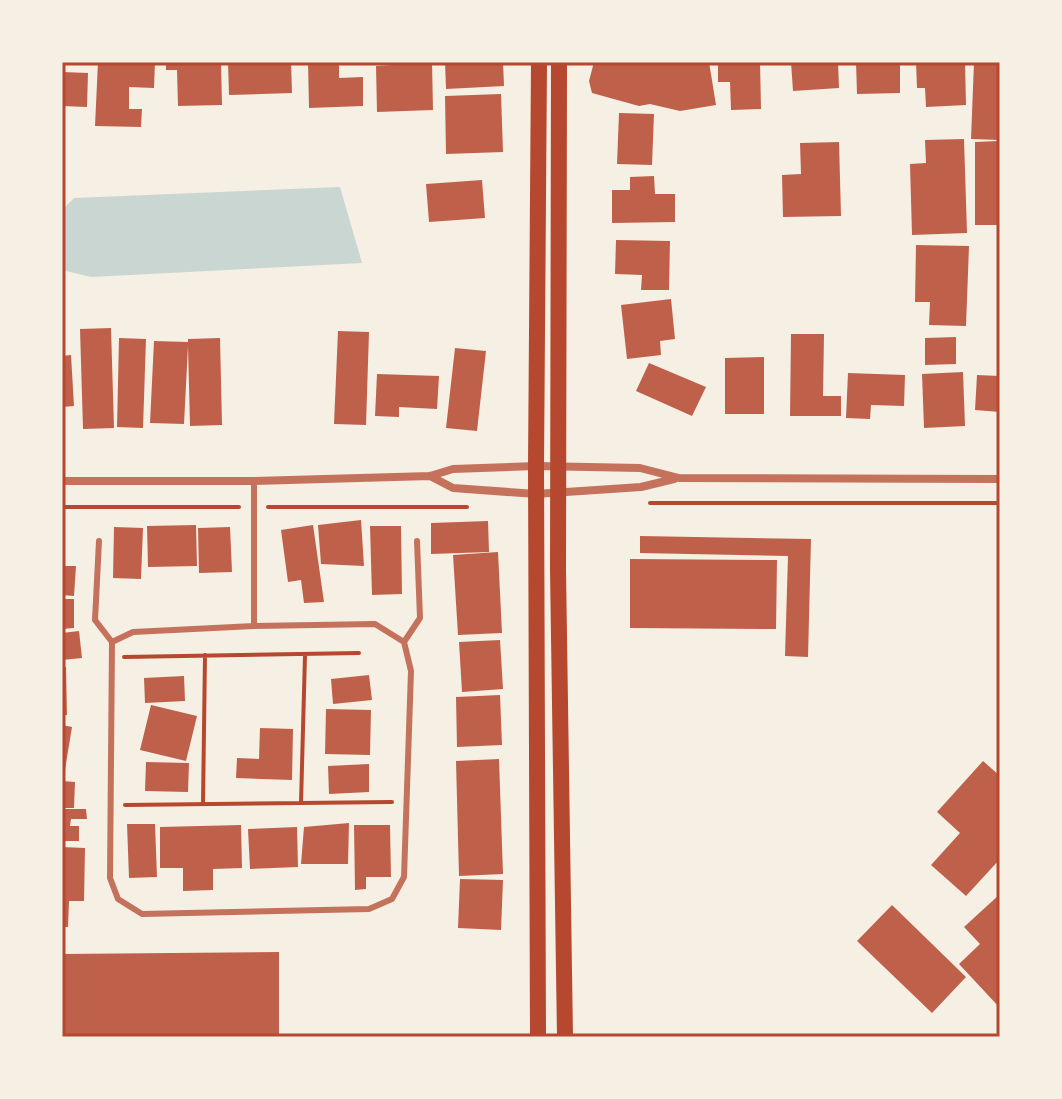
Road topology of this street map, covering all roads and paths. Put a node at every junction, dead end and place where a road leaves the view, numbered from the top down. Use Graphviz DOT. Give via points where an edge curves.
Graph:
graph roads {
  1 [pos="539,62"];
  2 [pos="559,62"];
  3 [pos="536,466"];
  4 [pos="558,467"];
  5 [pos="430,476"];
  6 [pos="679,478"];
  7 [pos="1000,479"];
  8 [pos="62,481"];
  9 [pos="254,481"];
  10 [pos="536,494"];
  11 [pos="558,494"];
  12 [pos="643,503"];
  13 [pos="1000,503"];
  14 [pos="62,507"];
  15 [pos="254,507"];
  16 [pos="467,507"];
  17 [pos="99,541"];
  18 [pos="417,541"];
  19 [pos="254,626"];
  20 [pos="112,642"];
  21 [pos="404,642"];
  22 [pos="359,653"];
  23 [pos="205,655"];
  24 [pos="305,655"];
  25 [pos="110,657"];
  26 [pos="407,802"];
  27 [pos="301,803"];
  28 [pos="203,804"];
  29 [pos="110,806"];
  30 [pos="538,1037"];
  31 [pos="565,1037"];
  1 -- 3 [label="main road"];
  2 -- 4 [label="main road"];
  3 -- 4 [label="street"];
  3 -- 5 [label="street" via="453,469"];
  3 -- 10 [label="main road"];
  4 -- 6 [label="street" via="640,468"];
  4 -- 11 [label="main road"];
  5 -- 9 [label="street"];
  5 -- 10 [label="street" via="453,488"];
  6 -- 7 [label="street"];
  6 -- 11 [label="street"];
  8 -- 9 [label="street"];
  9 -- 15 [label="lane"];
  10 -- 11 [label="street"];
  10 -- 30 [label="main road"];
  11 -- 31 [label="main road"];
  12 -- 13 [label="path"];
  14 -- 15 [label="path"];
  15 -- 16 [label="path"];
  15 -- 19 [label="lane"];
  17 -- 20 [label="lane" via="95,620"];
  18 -- 21 [label="lane" via="420,618"];
  19 -- 20 [label="lane" via="133,632"];
  19 -- 21 [label="lane" via="375,624"];
  20 -- 25 [label="lane"];
  21 -- 26 [label="lane" via="411,671"];
  22 -- 24 [label="path"];
  23 -- 24 [label="path"];
  23 -- 25 [label="path"];
  23 -- 28 [label="path"];
  24 -- 27 [label="path"];
  25 -- 29 [label="lane"];
  26 -- 27 [label="path"];
  26 -- 29 [label="lane" via="404,877 392,899 369,909 142,914 118,899 110,878"];
  27 -- 28 [label="path"];
  28 -- 29 [label="path"];
}
